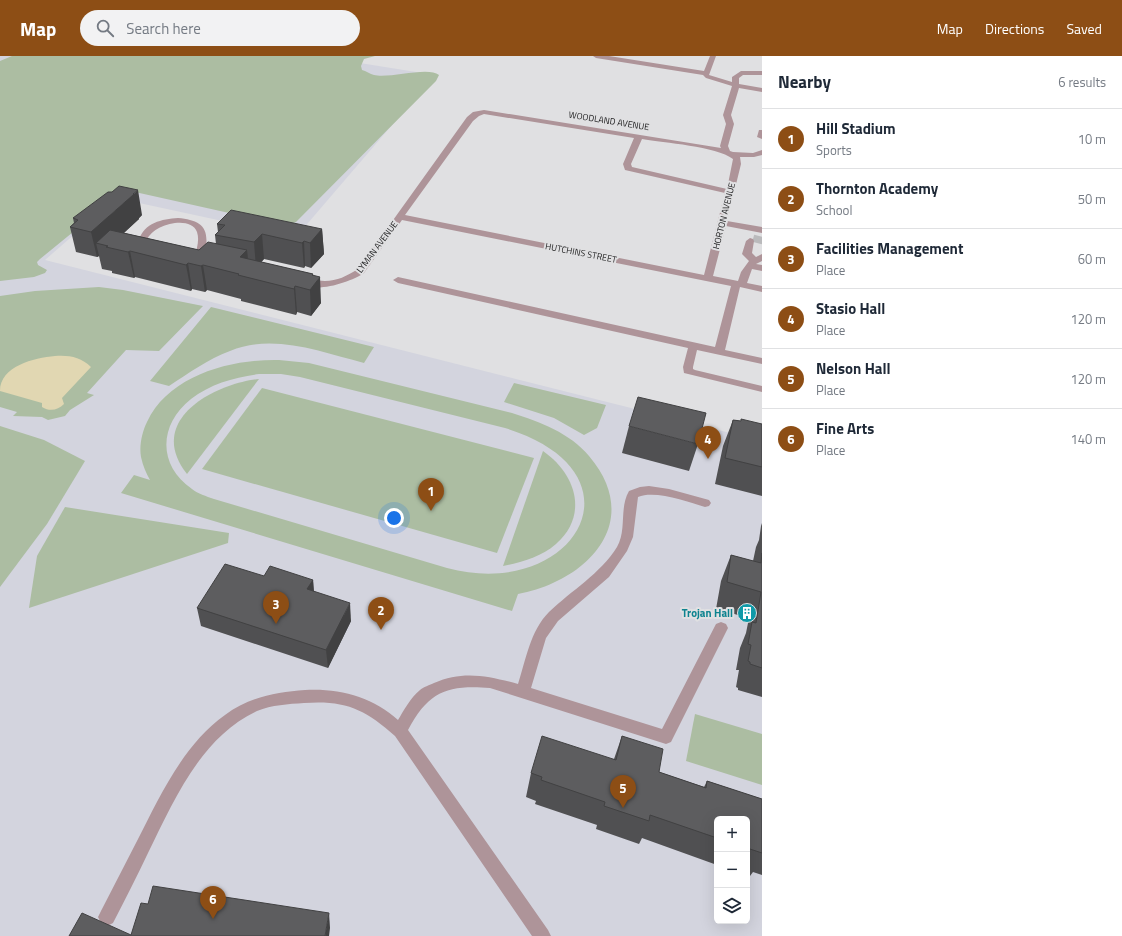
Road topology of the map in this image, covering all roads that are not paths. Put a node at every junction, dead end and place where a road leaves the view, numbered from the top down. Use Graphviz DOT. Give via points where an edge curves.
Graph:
graph roads {
  1 [pos="596,56"];
  2 [pos="713,56"];
  3 [pos="634,59"];
  4 [pos="706,73"];
  5 [pos="762,74"];
  6 [pos="736,85"];
  7 [pos="762,87"];
  8 [pos="762,90"];
  9 [pos="481,112"];
  10 [pos="639,136"];
  11 [pos="730,153"];
  12 [pos="758,154"];
  13 [pos="762,161"];
  14 [pos="730,192"];
  15 [pos="400,217"];
  16 [pos="722,223"];
  17 [pos="756,235"];
  18 [pos="163,253"];
  19 [pos="199,260"];
  20 [pos="755,261"];
  21 [pos="762,268"];
  22 [pos="708,278"];
  23 [pos="296,280"];
  24 [pos="398,280"];
  25 [pos="739,284"];
  26 [pos="762,289"];
  27 [pos="693,346"];
  28 [pos="719,352"];
  29 [pos="762,362"];
  30 [pos="762,389"];
  31 [pos="705,503"];
  32 [pos="721,628"];
  33 [pos="523,692"];
  34 [pos="400,731"];
  35 [pos="107,917"];
  36 [pos="542,936"];
  1 -- 3 [label="street"];
  2 -- 4 [label="street"];
  3 -- 4 [label="street"];
  4 -- 6 [label="street" via="711,79"];
  5 -- 6 [label="street" via="741,73 735,77"];
  5 -- 7 [label="street" via="749,75 744,79 748,83"];
  6 -- 8 [label="street"];
  6 -- 11 [label="street" via="727,115 730,124 724,147"];
  9 -- 10 [label="street, WOODLAND AVENUE"];
  9 -- 15 [label="street, LYMAN AVENUE" via="470,119"];
  10 -- 11 [label="street, WOODLAND AVENUE"];
  10 -- 14 [label="street" via="627,164 628,168"];
  11 -- 12 [label="street, WOODLAND AVENUE"];
  11 -- 14 [label="street, HORTON AVENUE" via="738,161"];
  12 -- 13 [label="street" via="757,159"];
  14 -- 16 [label="street, HORTON AVENUE"];
  15 -- 22 [label="street, HUTCHINS STREET"];
  15 -- 23 [label="street, LYMAN AVENUE" via="356,275 331,284"];
  16 -- 17 [label="street"];
  16 -- 22 [label="street, HORTON AVENUE"];
  17 -- 20 [label="street"];
  18 -- 19 [label="street" via="151,249 144,243 144,234 161,223 184,221 200,229 202,235"];
  20 -- 21 [label="street"];
  20 -- 25 [label="street" via="745,271"];
  22 -- 25 [label="street, HUTCHINS STREET"];
  24 -- 27 [label="street"];
  25 -- 26 [label="street, HUTCHINS STREET"];
  25 -- 28 [label="street"];
  27 -- 28 [label="street"];
  27 -- 30 [label="street" via="688,367 692,374"];
  28 -- 29 [label="street"];
  31 -- 33 [label="street" via="658,491 633,494 624,548 604,573 554,617 540,636"];
  32 -- 33 [label="street" via="666,737"];
  33 -- 34 [label="street" via="485,682 447,684 426,694 409,714"];
  34 -- 35 [label="street" via="374,710 341,698 320,696 304,695 276,699 248,708 232,717 216,730 186,766"];
  34 -- 36 [label="street"];
}
